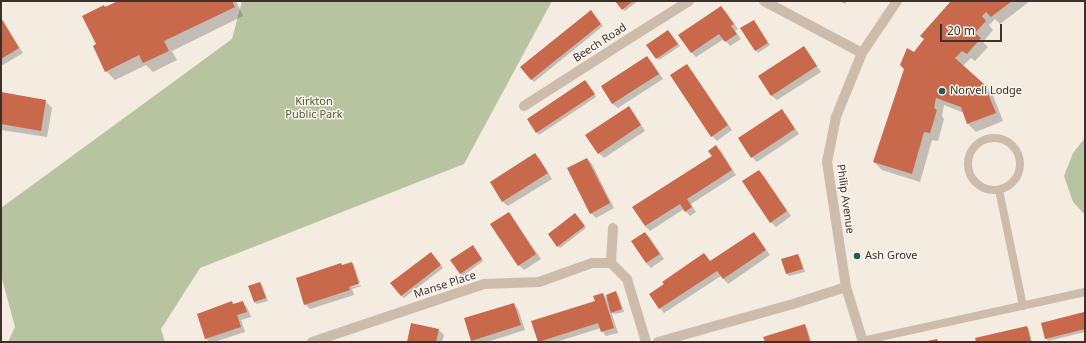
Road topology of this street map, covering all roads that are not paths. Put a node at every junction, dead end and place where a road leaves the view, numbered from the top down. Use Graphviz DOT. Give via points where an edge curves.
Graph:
graph roads {
  1 [pos="689,1"];
  2 [pos="764,1"];
  3 [pos="897,1"];
  4 [pos="862,53"];
  5 [pos="524,106"];
  6 [pos="998,190"];
  7 [pos="613,228"];
  8 [pos="611,263"];
  9 [pos="846,287"];
  10 [pos="1085,292"];
  11 [pos="1023,306"];
  12 [pos="312,342"];
  13 [pos="646,342"];
  14 [pos="658,342"];
  15 [pos="862,342"];
  1 -- 5 [label="street, Beech Road"];
  2 -- 4 [label="street"];
  3 -- 4 [label="street, Philip Avenue"];
  4 -- 9 [label="street, Philip Avenue" via="836,118 827,162"];
  6 -- 6 [label="lane" via="990,190 974,182 968,166 972,149 986,139 1003,139 1011,144 1020,158 1018,175 1014,182"];
  6 -- 11 [label="lane"];
  7 -- 8 [label="street"];
  8 -- 12 [label="street, Manse Place" via="592,263 539,282 484,284"];
  8 -- 13 [label="street" via="627,279"];
  9 -- 14 [label="street"];
  9 -- 15 [label="street, Philip Avenue"];
  10 -- 11 [label="lane"];
  11 -- 15 [label="lane"];
}
